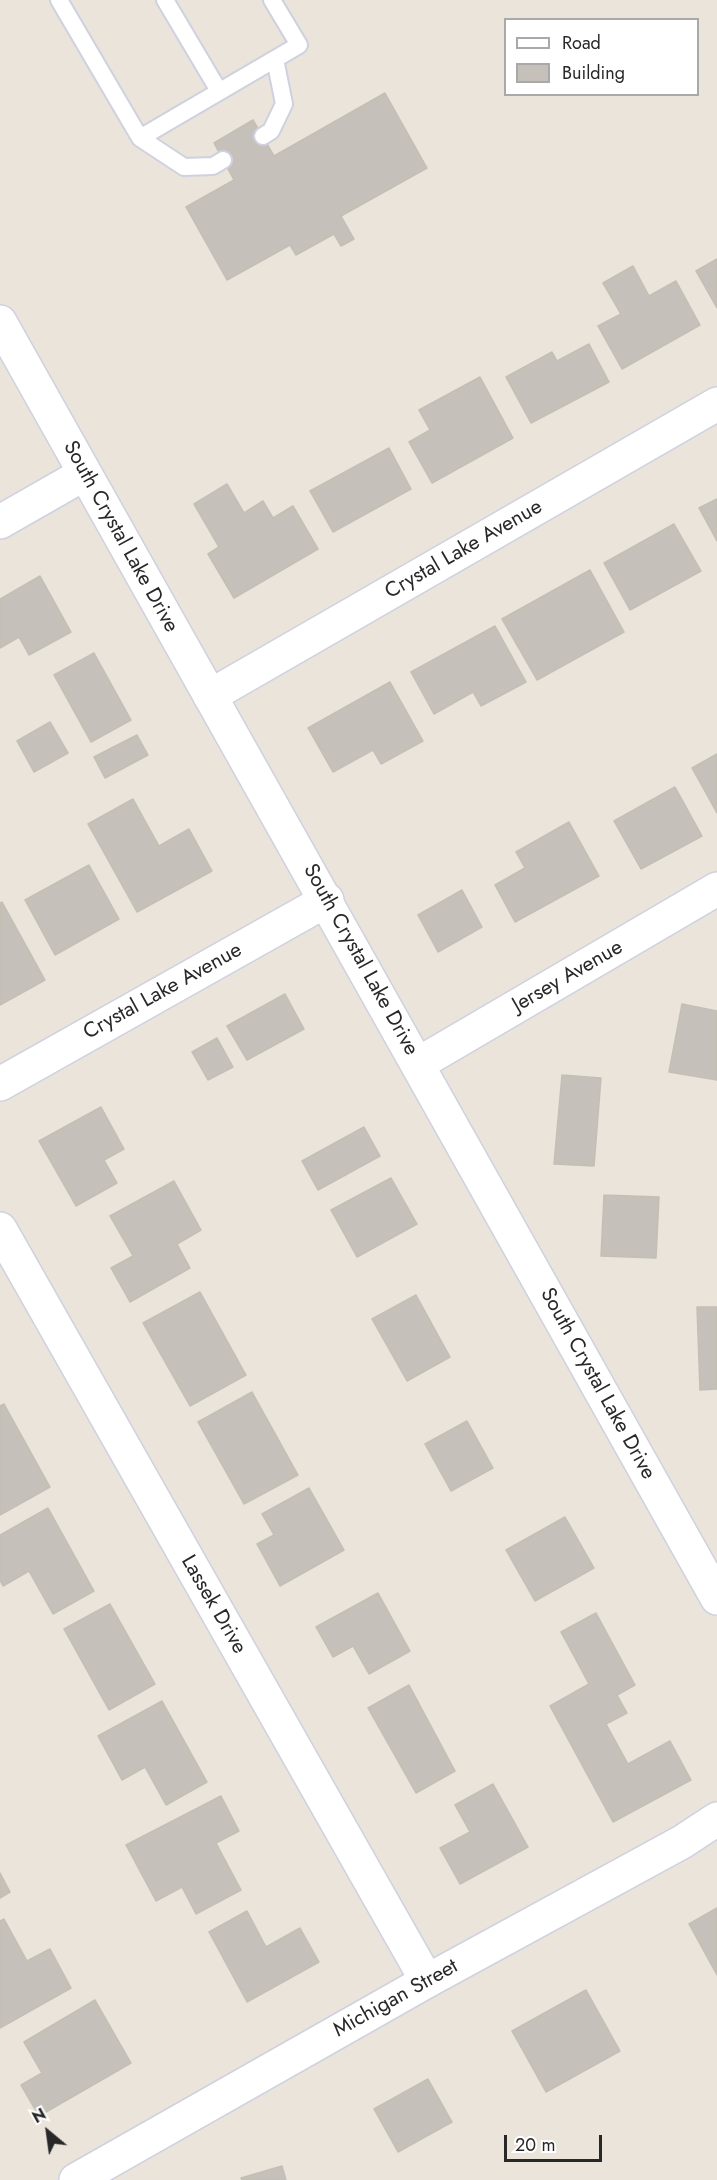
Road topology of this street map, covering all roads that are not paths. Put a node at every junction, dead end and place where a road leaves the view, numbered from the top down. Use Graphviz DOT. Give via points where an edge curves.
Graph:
graph roads {
  1 [pos="59,0"];
  2 [pos="165,0"];
  3 [pos="272,0"];
  4 [pos="275,59"];
  5 [pos="219,91"];
  6 [pos="263,136"];
  7 [pos="140,138"];
  8 [pos="223,160"];
  9 [pos="0,322"];
  10 [pos="717,404"];
  11 [pos="84,474"];
  12 [pos="0,522"];
  13 [pos="210,696"];
  14 [pos="717,889"];
  15 [pos="327,900"];
  16 [pos="418,1064"];
  17 [pos="0,1084"];
  18 [pos="0,1229"];
  19 [pos="717,1598"];
  20 [pos="717,1819"];
  21 [pos="427,1981"];
  22 [pos="92,2176"];
  1 -- 7 [label="lane"];
  2 -- 5 [label="lane"];
  3 -- 4 [label="lane" via="299,45"];
  4 -- 5 [label="lane"];
  4 -- 6 [label="lane" via="284,104 271,131"];
  5 -- 7 [label="lane"];
  7 -- 8 [label="lane" via="184,167 213,166"];
  9 -- 11 [label="street, South Crystal Lake Drive"];
  10 -- 13 [label="street, Crystal Lake Avenue"];
  11 -- 12 [label="street"];
  11 -- 13 [label="street, South Crystal Lake Drive"];
  13 -- 15 [label="street, South Crystal Lake Drive"];
  14 -- 16 [label="street, Jersey Avenue"];
  15 -- 16 [label="street, South Crystal Lake Drive"];
  15 -- 17 [label="street, Crystal Lake Avenue"];
  16 -- 19 [label="street, South Crystal Lake Drive"];
  18 -- 21 [label="street, Lassek Drive"];
  20 -- 21 [label="street, Michigan Street" via="682,1842"];
  21 -- 22 [label="street, Michigan Street"];
}
